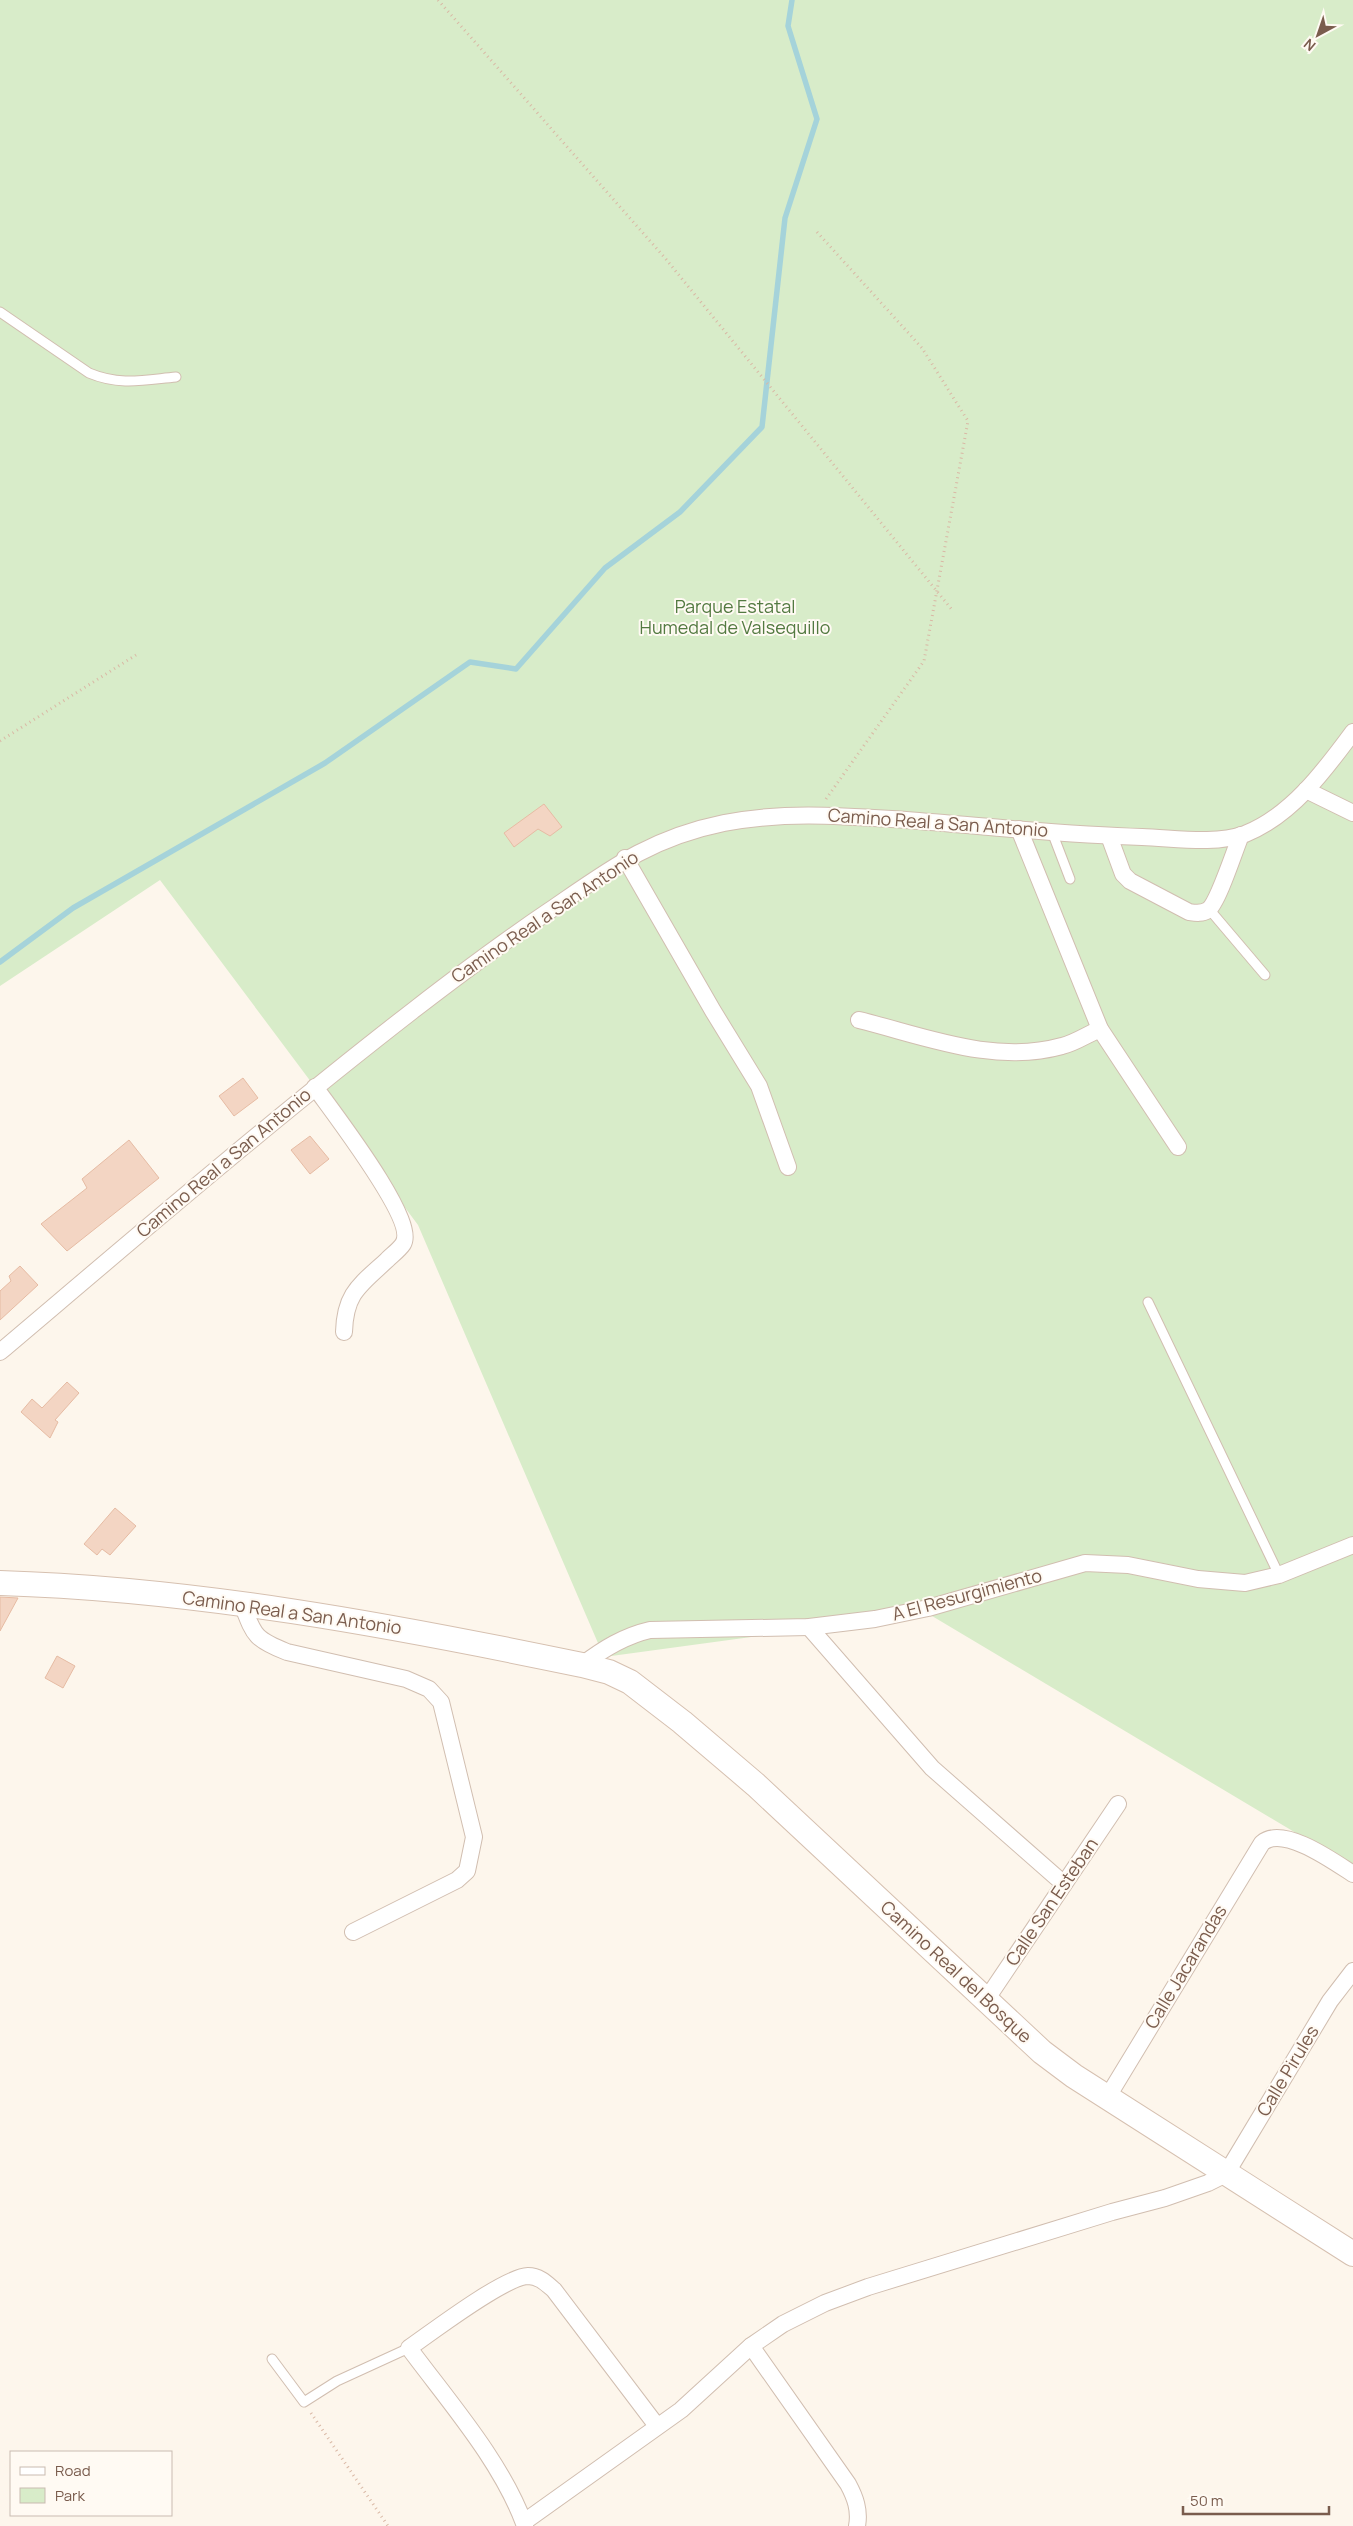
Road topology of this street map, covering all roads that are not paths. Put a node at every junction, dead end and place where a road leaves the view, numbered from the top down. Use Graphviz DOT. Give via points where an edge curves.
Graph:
graph roads {
  1 [pos="0,312"];
  2 [pos="176,377"];
  3 [pos="1353,732"];
  4 [pos="1306,790"];
  5 [pos="1353,813"];
  6 [pos="1019,829"];
  7 [pos="1052,832"];
  8 [pos="1241,835"];
  9 [pos="1109,836"];
  10 [pos="625,858"];
  11 [pos="1070,878"];
  12 [pos="1209,909"];
  13 [pos="1265,974"];
  14 [pos="859,1020"];
  15 [pos="1100,1029"];
  16 [pos="314,1087"];
  17 [pos="1178,1147"];
  18 [pos="788,1167"];
  19 [pos="1148,1302"];
  20 [pos="344,1332"];
  21 [pos="0,1352"];
  22 [pos="1353,1545"];
  23 [pos="1279,1575"];
  24 [pos="0,1583"];
  25 [pos="242,1604"];
  26 [pos="809,1627"];
  27 [pos="582,1665"];
  28 [pos="1118,1804"];
  29 [pos="1353,1874"];
  30 [pos="1064,1884"];
  31 [pos="352,1932"];
  32 [pos="1353,1970"];
  33 [pos="986,2000"];
  34 [pos="1107,2098"];
  35 [pos="1226,2174"];
  36 [pos="1353,2254"];
  37 [pos="752,2346"];
  38 [pos="409,2348"];
  39 [pos="272,2359"];
  40 [pos="658,2426"];
  41 [pos="525,2524"];
  42 [pos="857,2526"];
  1 -- 2 [label="lane" via="89,373 105,380 119,383"];
  3 -- 4 [label="street, Camino Real a San Antonio"];
  4 -- 5 [label="street"];
  4 -- 8 [label="street, Camino Real a San Antonio" via="1272,818"];
  6 -- 7 [label="street, Camino Real a San Antonio"];
  6 -- 10 [label="street, Camino Real a San Antonio" via="815,814 728,823 682,833"];
  6 -- 15 [label="street"];
  7 -- 9 [label="street, Camino Real a San Antonio"];
  7 -- 11 [label="lane"];
  8 -- 9 [label="street, Camino Real a San Antonio" via="1214,839"];
  8 -- 12 [label="street"];
  9 -- 12 [label="street" via="1123,874 1130,881 1189,912 1200,913"];
  10 -- 16 [label="street, Camino Real a San Antonio" via="484,956"];
  10 -- 18 [label="street" via="759,1086"];
  12 -- 13 [label="lane"];
  14 -- 15 [label="street" via="985,1051 1008,1053 1062,1046"];
  15 -- 17 [label="street"];
  16 -- 20 [label="street" via="396,1205 406,1231 403,1244 352,1294 344,1313"];
  16 -- 21 [label="street, Camino Real a San Antonio"];
  19 -- 23 [label="lane"];
  22 -- 23 [label="street, A El Resurgimiento"];
  23 -- 26 [label="street, A El Resurgimiento" via="1244,1583 1227,1583 1128,1565 1085,1563 928,1608 875,1619"];
  24 -- 25 [label="street, Camino Real a San Antonio"];
  25 -- 27 [label="street, Camino Real a San Antonio" via="411,1630"];
  25 -- 31 [label="street" via="254,1634 269,1645 406,1679 430,1689 441,1702 474,1837 467,1871 457,1880"];
  26 -- 27 [label="street, A El Resurgimiento" via="650,1630 604,1648"];
  26 -- 30 [label="street" via="932,1768"];
  27 -- 33 [label="street, Camino Real del Bosque" via="630,1682 682,1722 756,1785"];
  28 -- 30 [label="street, Calle San Esteban"];
  29 -- 34 [label="street, Calle Jacarandas" via="1296,1842 1268,1838 1256,1852"];
  30 -- 33 [label="street, Calle San Esteban"];
  32 -- 35 [label="street, Calle Pirules" via="1330,2002"];
  33 -- 34 [label="street, Camino Real del Bosque" via="1042,2052"];
  34 -- 35 [label="street, Camino Real del Bosque"];
  35 -- 36 [label="street, Camino Real del Bosque"];
  35 -- 37 [label="street" via="1164,2198 868,2287 782,2324"];
  37 -- 40 [label="street" via="681,2410"];
  37 -- 42 [label="street" via="848,2484 858,2509"];
  38 -- 39 [label="lane" via="337,2381 304,2402"];
  38 -- 40 [label="street" via="508,2281 529,2276 540,2279 554,2290"];
  38 -- 41 [label="street" via="485,2452"];
  40 -- 41 [label="street"];
}
